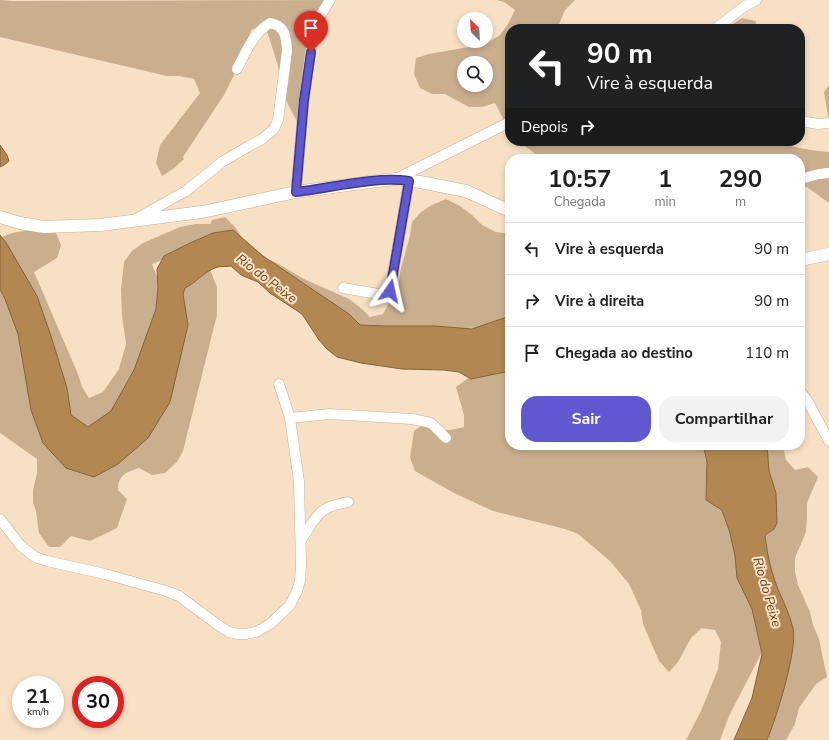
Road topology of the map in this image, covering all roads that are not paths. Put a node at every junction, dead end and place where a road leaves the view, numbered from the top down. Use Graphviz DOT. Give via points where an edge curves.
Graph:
graph roads {
  1 [pos="330,0"];
  2 [pos="756,0"];
  3 [pos="722,24"];
  4 [pos="237,69"];
  5 [pos="805,123"];
  6 [pos="829,123"];
  7 [pos="505,124"];
  8 [pos="829,173"];
  9 [pos="805,178"];
  10 [pos="396,179"];
  11 [pos="409,181"];
  12 [pos="296,192"];
  13 [pos="505,209"];
  14 [pos="0,217"];
  15 [pos="134,220"];
  16 [pos="829,254"];
  17 [pos="805,259"];
  18 [pos="343,288"];
  19 [pos="279,384"];
  20 [pos="805,397"];
  21 [pos="290,418"];
  22 [pos="446,438"];
  23 [pos="829,441"];
  24 [pos="348,502"];
  25 [pos="0,519"];
  26 [pos="301,540"];
  1 -- 12 [label="street" via="314,26"];
  2 -- 3 [label="street"];
  4 -- 15 [label="street" via="261,28 270,23 280,26 287,40 288,51 278,120 274,129 262,139 222,162 186,191"];
  5 -- 6 [label="street"];
  7 -- 10 [label="street"];
  8 -- 9 [label="street"];
  10 -- 11 [label="street"];
  10 -- 12 [label="street"];
  11 -- 13 [label="street" via="466,191"];
  11 -- 18 [label="street" via="390,291 384,295"];
  12 -- 15 [label="street" via="202,212"];
  14 -- 15 [label="street" via="44,227 100,225"];
  16 -- 17 [label="street"];
  19 -- 21 [label="street"];
  20 -- 23 [label="street"];
  21 -- 22 [label="street" via="330,414 412,419 431,423"];
  21 -- 26 [label="street" via="299,482"];
  24 -- 26 [label="street" via="322,511"];
  25 -- 26 [label="street" via="21,546 35,557 128,579 179,596 218,625 238,634 256,632 270,624 290,605 300,581"];
}
